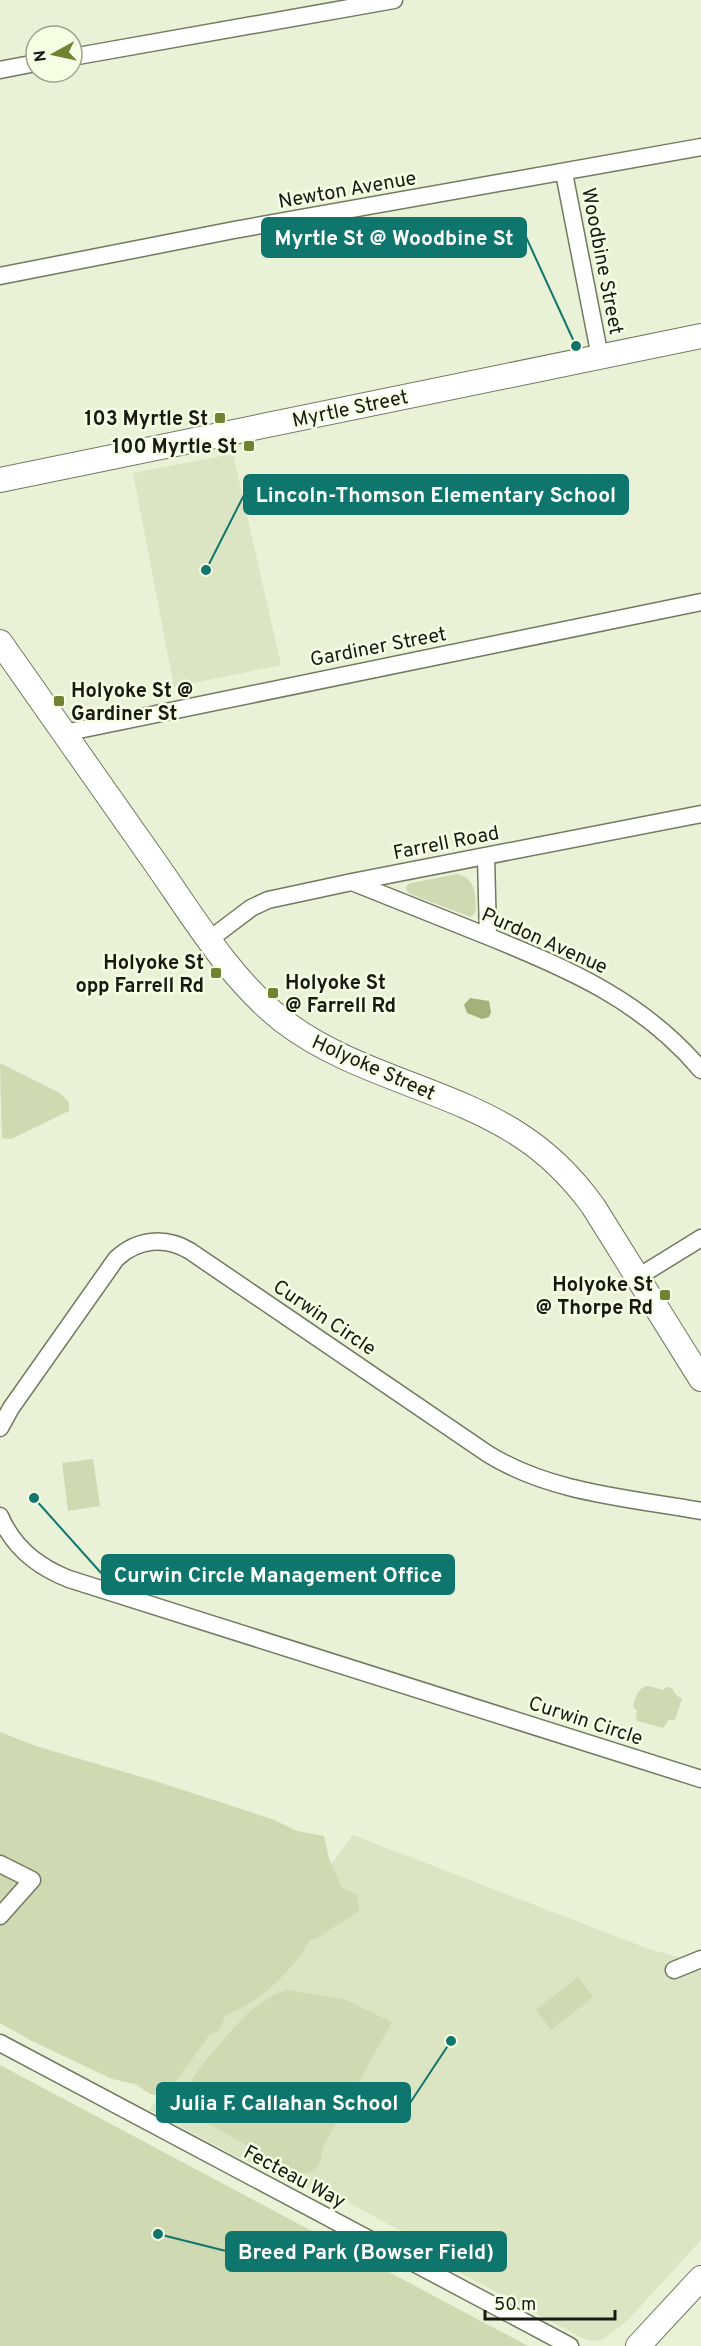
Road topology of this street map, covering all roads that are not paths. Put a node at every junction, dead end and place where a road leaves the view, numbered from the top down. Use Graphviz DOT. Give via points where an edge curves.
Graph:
graph roads {
  1 [pos="394,0"];
  2 [pos="84,55"];
  3 [pos="24,65"];
  4 [pos="0,70"];
  5 [pos="701,147"];
  6 [pos="564,173"];
  7 [pos="0,276"];
  8 [pos="701,336"];
  9 [pos="600,357"];
  10 [pos="0,480"];
  11 [pos="701,602"];
  12 [pos="0,642"];
  13 [pos="64,733"];
  14 [pos="701,814"];
  15 [pos="486,856"];
  16 [pos="352,882"];
  17 [pos="488,936"];
  18 [pos="210,939"];
  19 [pos="701,1070"];
  20 [pos="701,1238"];
  21 [pos="638,1277"];
  22 [pos="701,1379"];
  23 [pos="0,1428"];
  24 [pos="701,1511"];
  25 [pos="0,1516"];
  26 [pos="701,1779"];
  27 [pos="0,1864"];
  28 [pos="0,1916"];
  29 [pos="701,1959"];
  30 [pos="674,1970"];
  31 [pos="0,2043"];
  32 [pos="701,2278"];
  33 [pos="570,2346"];
  34 [pos="638,2346"];
  1 -- 2 [label="street"];
  3 -- 4 [label="street"];
  5 -- 6 [label="street, Newton Avenue"];
  6 -- 7 [label="street, Newton Avenue" via="234,230"];
  6 -- 9 [label="street, Woodbine Street"];
  8 -- 9 [label="main road, Myrtle Street"];
  9 -- 10 [label="main road, Myrtle Street"];
  11 -- 13 [label="street, Gardiner Street"];
  12 -- 13 [label="main road, Holyoke Street"];
  13 -- 18 [label="main road, Holyoke Street"];
  14 -- 15 [label="street, Farrell Road"];
  15 -- 16 [label="street, Farrell Road"];
  15 -- 17 [label="street"];
  16 -- 17 [label="street, Purdon Avenue"];
  16 -- 18 [label="street, Farrell Road" via="257,904"];
  17 -- 19 [label="street, Purdon Avenue" via="570,970 610,992 666,1034"];
  18 -- 21 [label="main road, Holyoke Street" via="255,995 304,1036 352,1061 490,1118 542,1150 584,1193"];
  20 -- 21 [label="street"];
  21 -- 22 [label="main road, Holyoke Street"];
  23 -- 24 [label="street, Curwin Circle" via="116,1259 143,1242 168,1241 190,1251 514,1469 560,1485"];
  25 -- 26 [label="street, Curwin Circle" via="30,1557 69,1579"];
  27 -- 28 [label="street" via="32,1880"];
  29 -- 30 [label="street"];
  31 -- 33 [label="street, Fecteau Way"];
  32 -- 34 [label="main road"];
}
